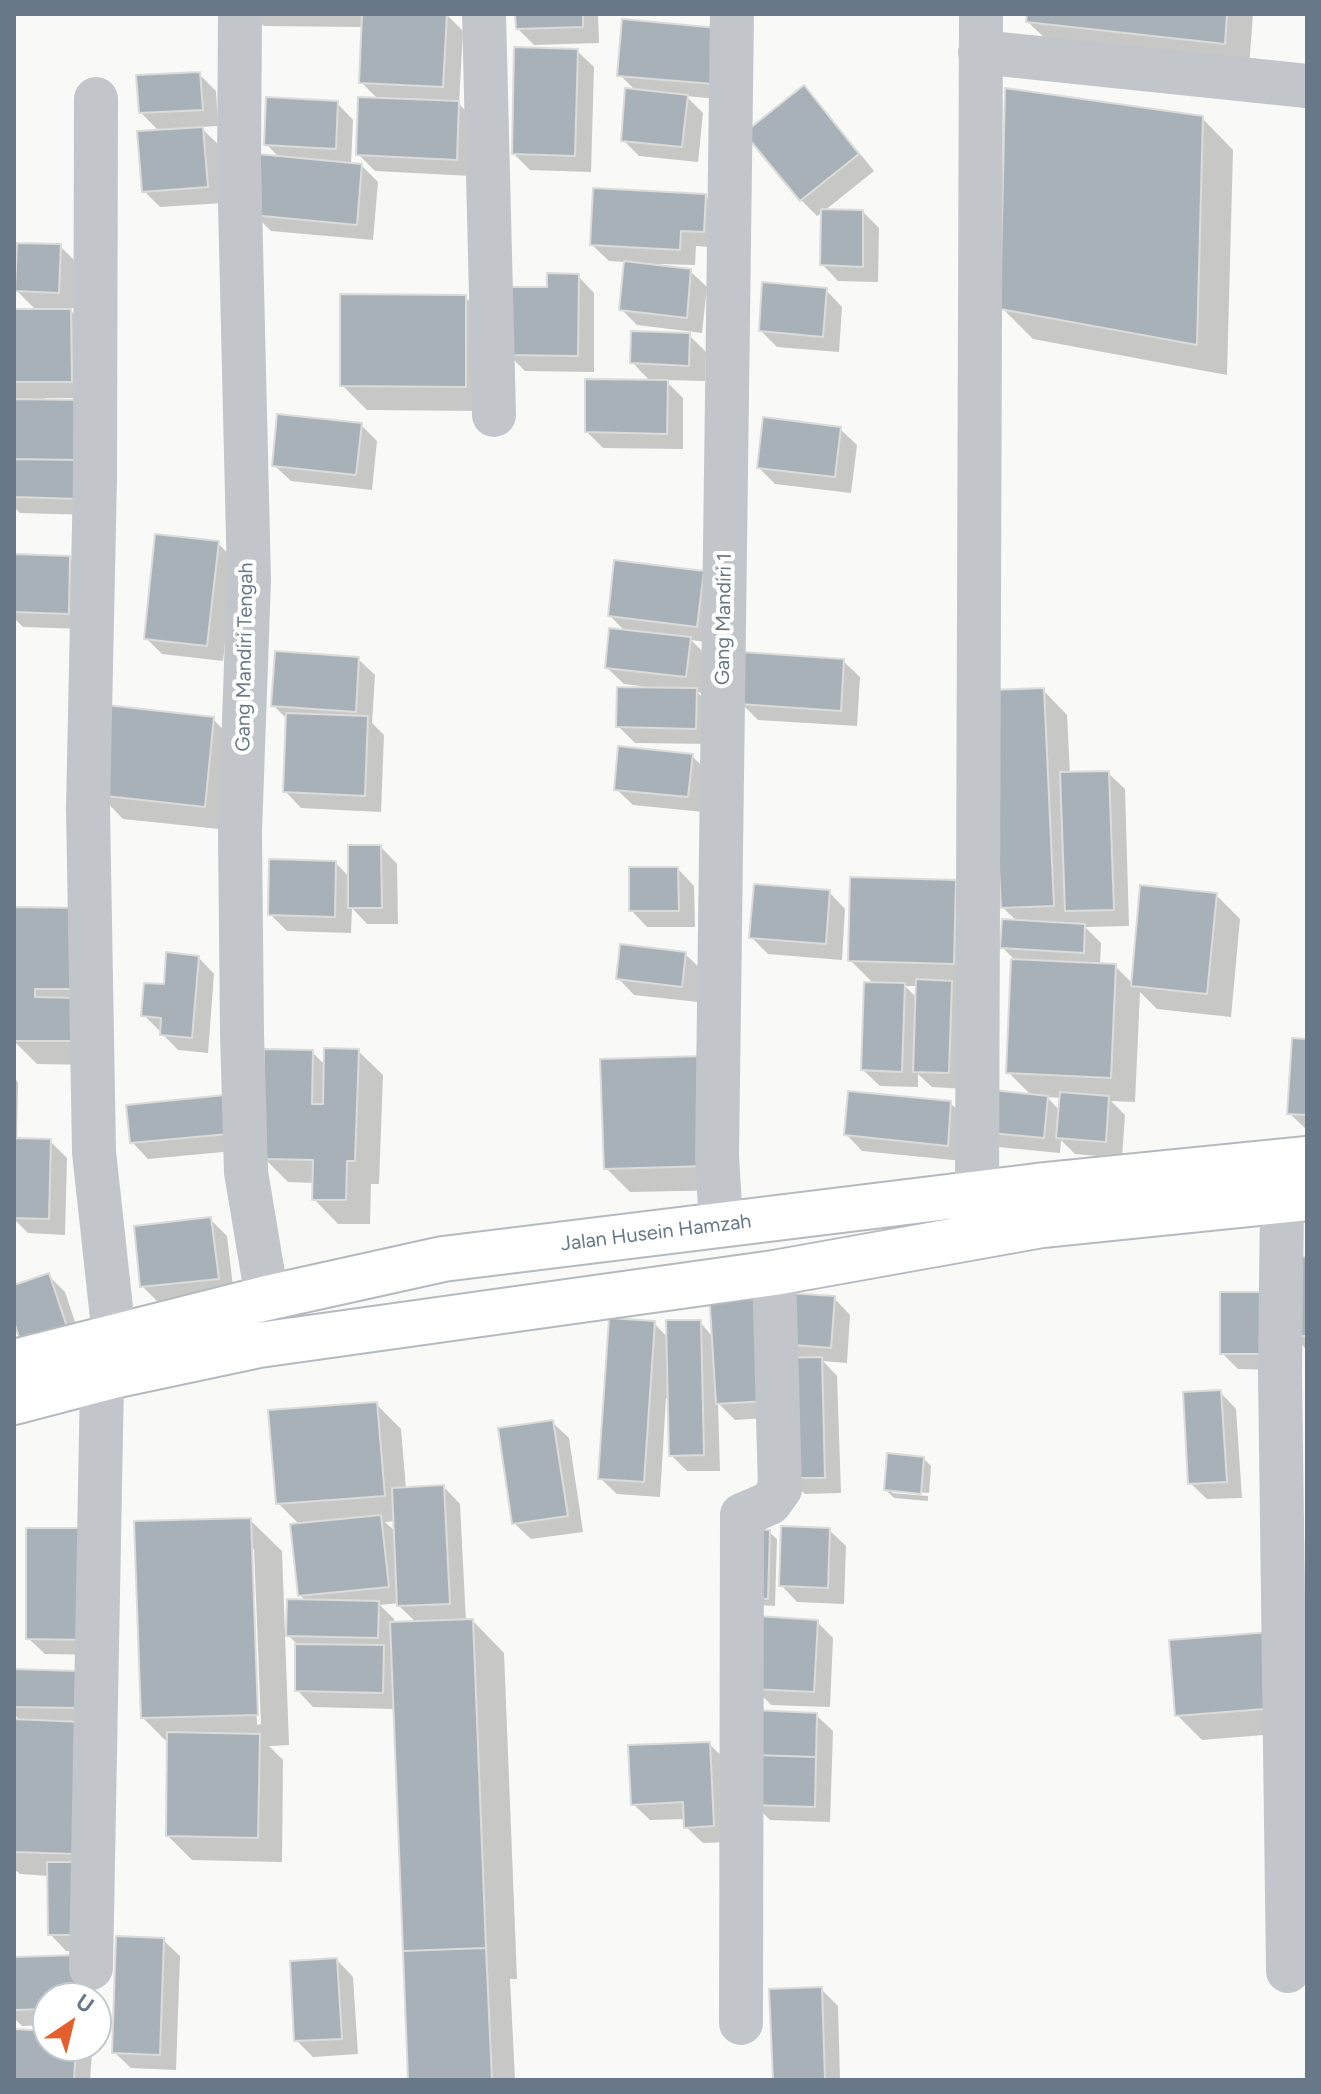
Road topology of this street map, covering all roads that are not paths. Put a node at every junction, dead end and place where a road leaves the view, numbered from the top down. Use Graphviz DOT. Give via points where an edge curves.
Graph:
graph roads {
  1 [pos="240,14"];
  2 [pos="484,14"];
  3 [pos="732,14"];
  4 [pos="980,33"];
  5 [pos="1307,86"];
  6 [pos="96,99"];
  7 [pos="494,415"];
  8 [pos="1307,1159"];
  9 [pos="977,1193"];
  10 [pos="1294,1199"];
  11 [pos="899,1203"];
  12 [pos="721,1223"];
  13 [pos="906,1248"];
  14 [pos="774,1273"];
  15 [pos="267,1298"];
  16 [pos="114,1336"];
  17 [pos="14,1362"];
  18 [pos="102,1380"];
  19 [pos="14,1402"];
  20 [pos="91,1968"];
  21 [pos="1288,1971"];
  22 [pos="741,2023"];
  1 -- 15 [label="street, Gang Mandiri Tengah" via="249,580 240,832 242,1033 246,1172"];
  2 -- 7 [label="street"];
  3 -- 12 [label="street, Gang Mandiri 1" via="717,1156"];
  4 -- 5 [label="street"];
  4 -- 9 [label="street"];
  6 -- 16 [label="street" via="88,808 94,1152"];
  8 -- 9 [label="street, Jalan Husein Hamzah"];
  9 -- 11 [label="street, Jalan Husein Hamzah"];
  10 -- 13 [label="street" via="1042,1225"];
  10 -- 21 [label="street" via="1280,1373"];
  11 -- 12 [label="street, Jalan Husein Hamzah"];
  11 -- 13 [label="street"];
  12 -- 15 [label="street, Jalan Husein Hamzah" via="443,1259"];
  13 -- 14 [label="street"];
  14 -- 18 [label="street" via="259,1345"];
  14 -- 22 [label="street" via="780,1489 770,1503 742,1515"];
  15 -- 16 [label="street, Jalan Husein Hamzah"];
  16 -- 17 [label="street, Jalan Husein Hamzah"];
  18 -- 19 [label="street"];
  18 -- 20 [label="street"];
}
